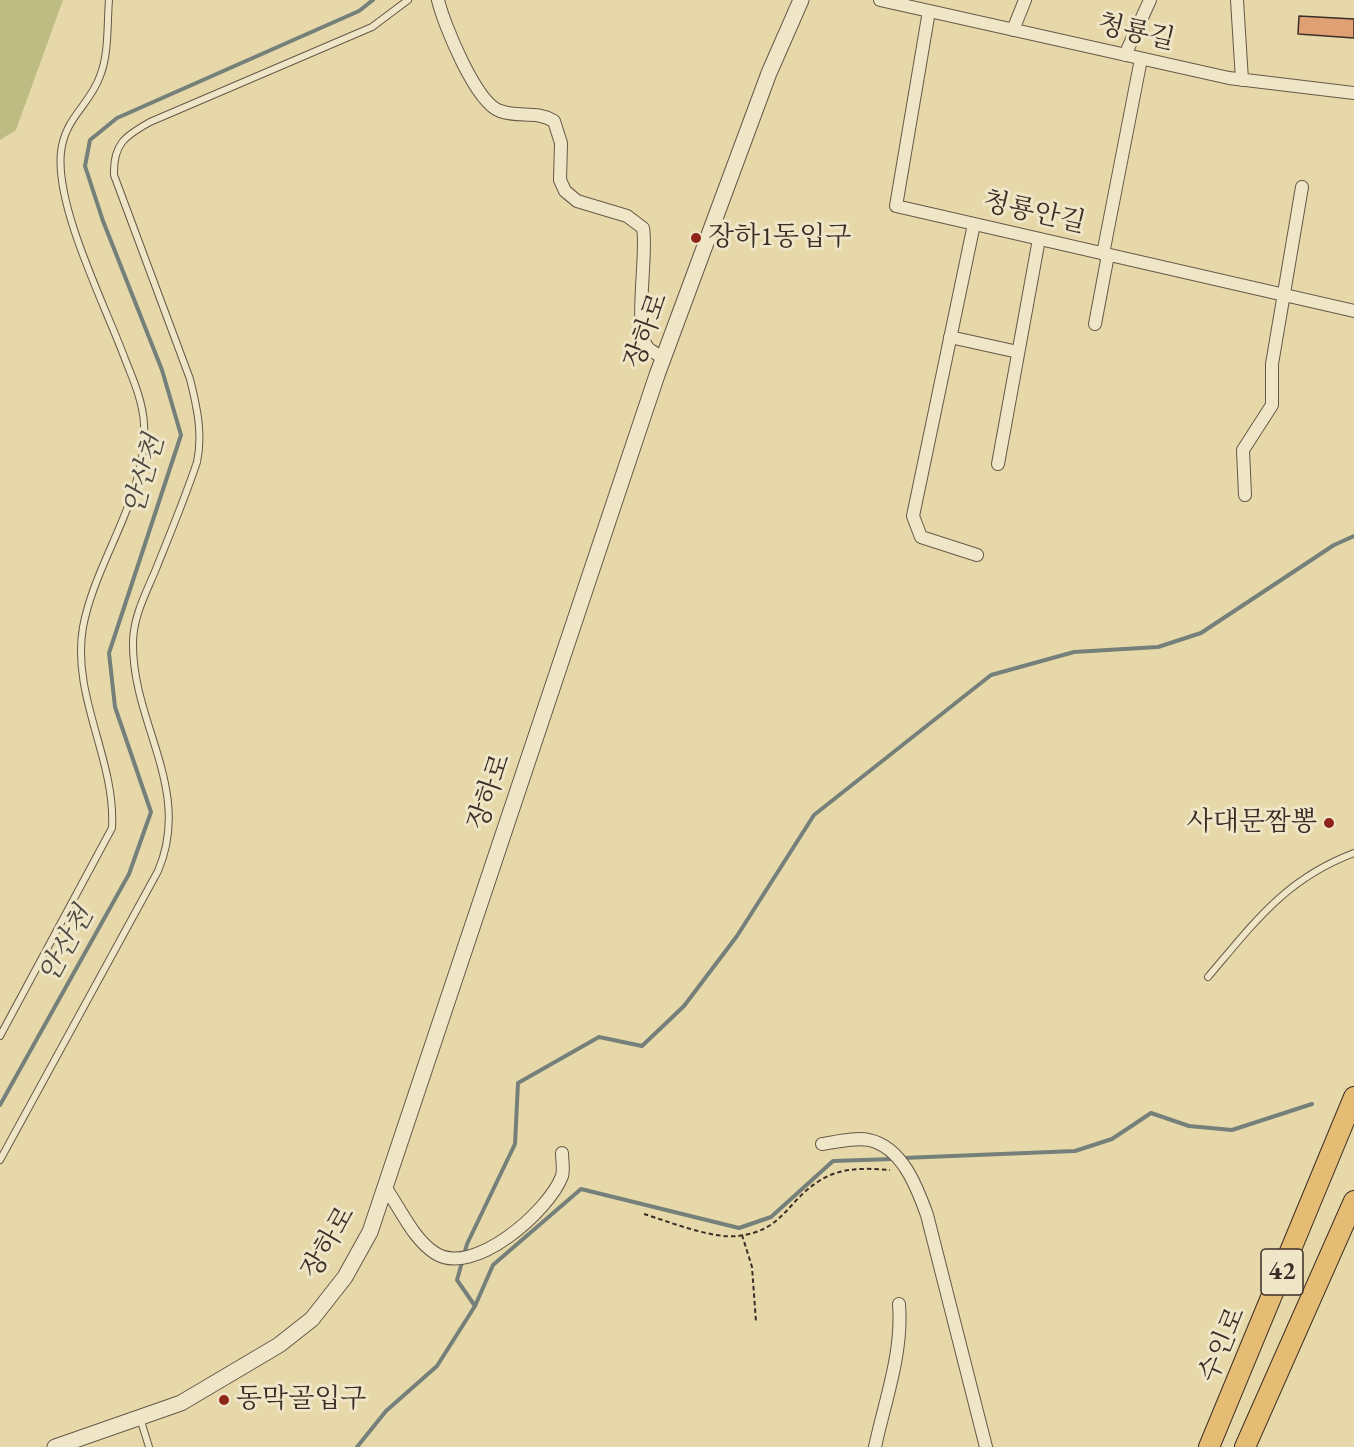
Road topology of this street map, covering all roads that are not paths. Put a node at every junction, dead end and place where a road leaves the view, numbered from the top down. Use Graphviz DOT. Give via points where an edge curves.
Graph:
graph roads {
  1 [pos="109,0"];
  2 [pos="408,0"];
  3 [pos="438,0"];
  4 [pos="801,0"];
  5 [pos="880,0"];
  6 [pos="1025,0"];
  7 [pos="1150,0"];
  8 [pos="1237,0"];
  9 [pos="913,4"];
  10 [pos="929,11"];
  11 [pos="1013,30"];
  12 [pos="1125,55"];
  13 [pos="1141,59"];
  14 [pos="1242,80"];
  15 [pos="1354,93"];
  16 [pos="1302,187"];
  17 [pos="974,224"];
  18 [pos="1039,239"];
  19 [pos="1106,255"];
  20 [pos="1284,296"];
  21 [pos="1354,311"];
  22 [pos="1095,324"];
  23 [pos="950,337"];
  24 [pos="1018,352"];
  25 [pos="664,358"];
  26 [pos="998,464"];
  27 [pos="1245,495"];
  28 [pos="977,555"];
  29 [pos="1354,852"];
  30 [pos="1208,977"];
  31 [pos="0,1036"];
  32 [pos="1354,1097"];
  33 [pos="822,1143"];
  34 [pos="562,1153"];
  35 [pos="0,1160"];
  36 [pos="385,1187"];
  37 [pos="1354,1201"];
  38 [pos="899,1304"];
  39 [pos="140,1418"];
  40 [pos="55,1447"];
  41 [pos="149,1447"];
  42 [pos="875,1447"];
  43 [pos="986,1447"];
  44 [pos="1209,1447"];
  45 [pos="1245,1447"];
  1 -- 31 [label="lane" via="100,76 71,120 62,152 63,189 74,229 131,374 144,424 132,495 83,628 86,696 108,779 112,828"];
  2 -- 35 [label="lane" via="363,31 150,122 128,134 114,160 114,175 123,201 190,379 200,435 197,462 138,611 133,641 138,682 168,798 167,850"];
  3 -- 25 [label="street" via="464,63 489,105 500,111 542,114 554,121 561,143 560,180 565,190 577,201 627,216 643,228 646,243 640,322 647,346"];
  4 -- 25 [label="street, 장하로" via="768,73"];
  5 -- 9 [label="street, 청룡길"];
  6 -- 11 [label="street"];
  7 -- 12 [label="street"];
  8 -- 14 [label="street"];
  9 -- 10 [label="street, 청룡길"];
  10 -- 11 [label="street, 청룡길"];
  10 -- 17 [label="street, 청룡안길" via="896,206"];
  11 -- 12 [label="street, 청룡길"];
  12 -- 13 [label="street, 청룡길"];
  13 -- 14 [label="street, 청룡길"];
  13 -- 19 [label="street"];
  14 -- 15 [label="street, 청룡길"];
  16 -- 20 [label="street"];
  17 -- 18 [label="street, 청룡안길"];
  17 -- 23 [label="street"];
  18 -- 19 [label="street, 청룡안길"];
  18 -- 24 [label="street"];
  19 -- 20 [label="street, 청룡안길"];
  19 -- 22 [label="street"];
  20 -- 21 [label="street, 청룡안길"];
  20 -- 27 [label="street" via="1272,364 1272,405 1243,450"];
  23 -- 24 [label="street"];
  23 -- 28 [label="street" via="913,516 921,537"];
  24 -- 26 [label="street"];
  25 -- 36 [label="street, 장하로"];
  29 -- 30 [label="lane" via="1305,875"];
  32 -- 44 [label="main road, 수인로 / 42"];
  33 -- 43 [label="street" via="868,1140 890,1150 906,1169 927,1215"];
  34 -- 36 [label="street" via="563,1174 548,1201 526,1223 467,1258 435,1253 419,1239"];
  36 -- 39 [label="street, 장하로" via="370,1232 345,1277 312,1319 279,1345 181,1403"];
  37 -- 45 [label="main road, 42"];
  38 -- 42 [label="street" via="901,1326 895,1368"];
  39 -- 40 [label="street, 장하로"];
  39 -- 41 [label="lane"];
}
